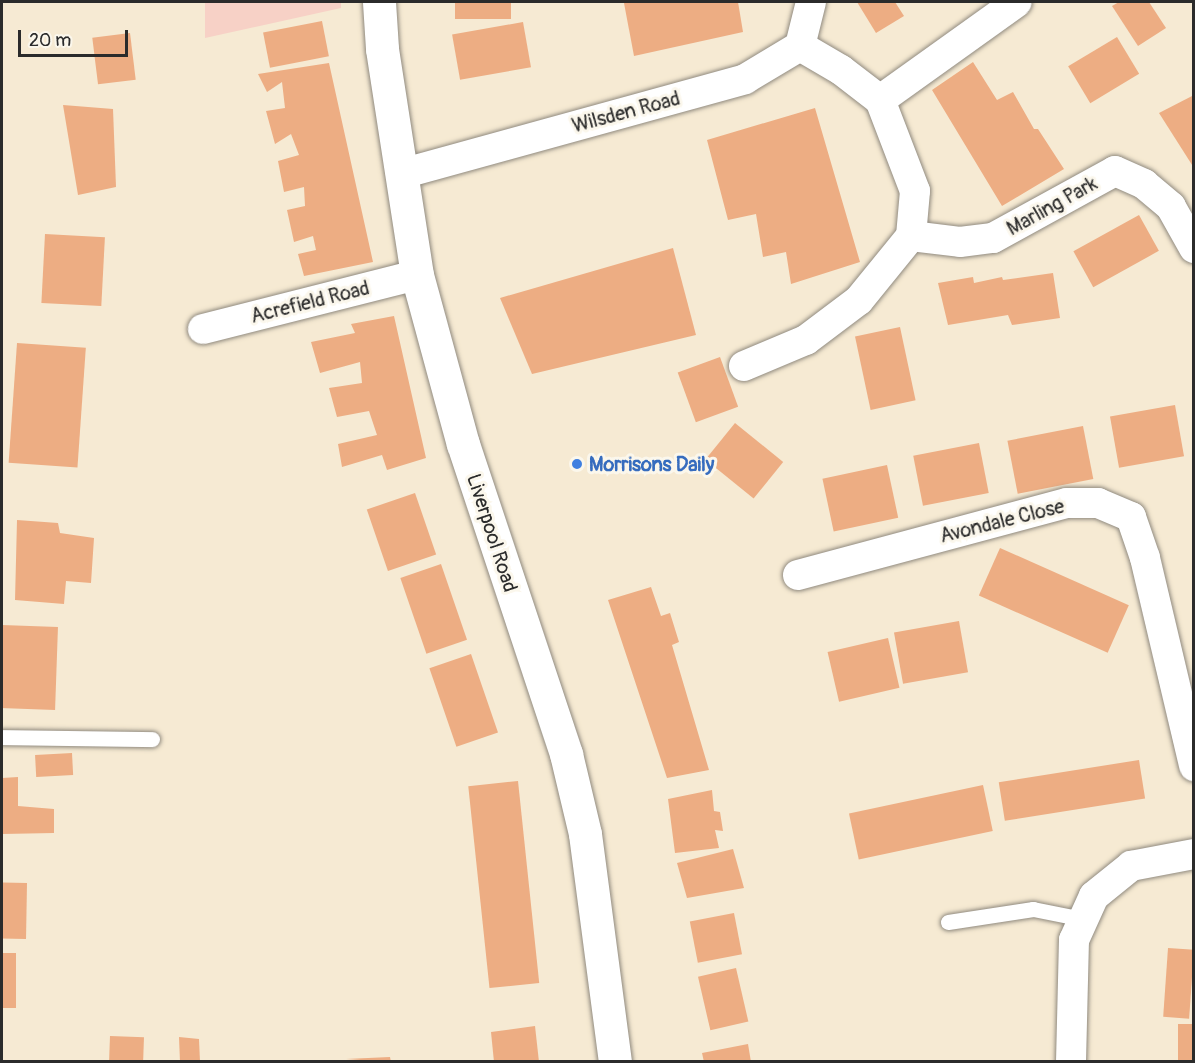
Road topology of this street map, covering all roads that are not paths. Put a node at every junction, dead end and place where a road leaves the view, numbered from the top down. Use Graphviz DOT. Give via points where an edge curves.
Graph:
graph roads {
  1 [pos="379,2"];
  2 [pos="811,2"];
  3 [pos="1017,2"];
  4 [pos="800,46"];
  5 [pos="880,100"];
  6 [pos="401,174"];
  7 [pos="911,236"];
  8 [pos="1194,248"];
  9 [pos="417,274"];
  10 [pos="203,329"];
  11 [pos="744,366"];
  12 [pos="798,575"];
  13 [pos="2,736"];
  14 [pos="152,739"];
  15 [pos="1194,766"];
  16 [pos="1194,854"];
  17 [pos="1083,919"];
  18 [pos="948,922"];
  19 [pos="615,1062"];
  20 [pos="1071,1062"];
  1 -- 6 [label="main road, Liverpool Road"];
  2 -- 4 [label="street"];
  3 -- 5 [label="street"];
  4 -- 5 [label="street" via="841,70"];
  4 -- 6 [label="street, Wilsden Road" via="746,79"];
  5 -- 7 [label="street" via="915,191"];
  6 -- 9 [label="main road, Liverpool Road"];
  7 -- 8 [label="street, Marling Park" via="960,242 993,238 1115,171 1144,183 1170,207"];
  7 -- 11 [label="street" via="859,300 806,340"];
  9 -- 10 [label="street, Acrefield Road"];
  9 -- 19 [label="main road, Liverpool Road" via="463,444 566,754 585,834"];
  12 -- 15 [label="street, Avondale Close" via="1067,503 1098,504 1131,517 1145,558"];
  13 -- 14 [label="lane"];
  16 -- 17 [label="street" via="1131,866 1094,896"];
  17 -- 18 [label="lane" via="1033,909"];
  17 -- 20 [label="street" via="1074,940"];
}
